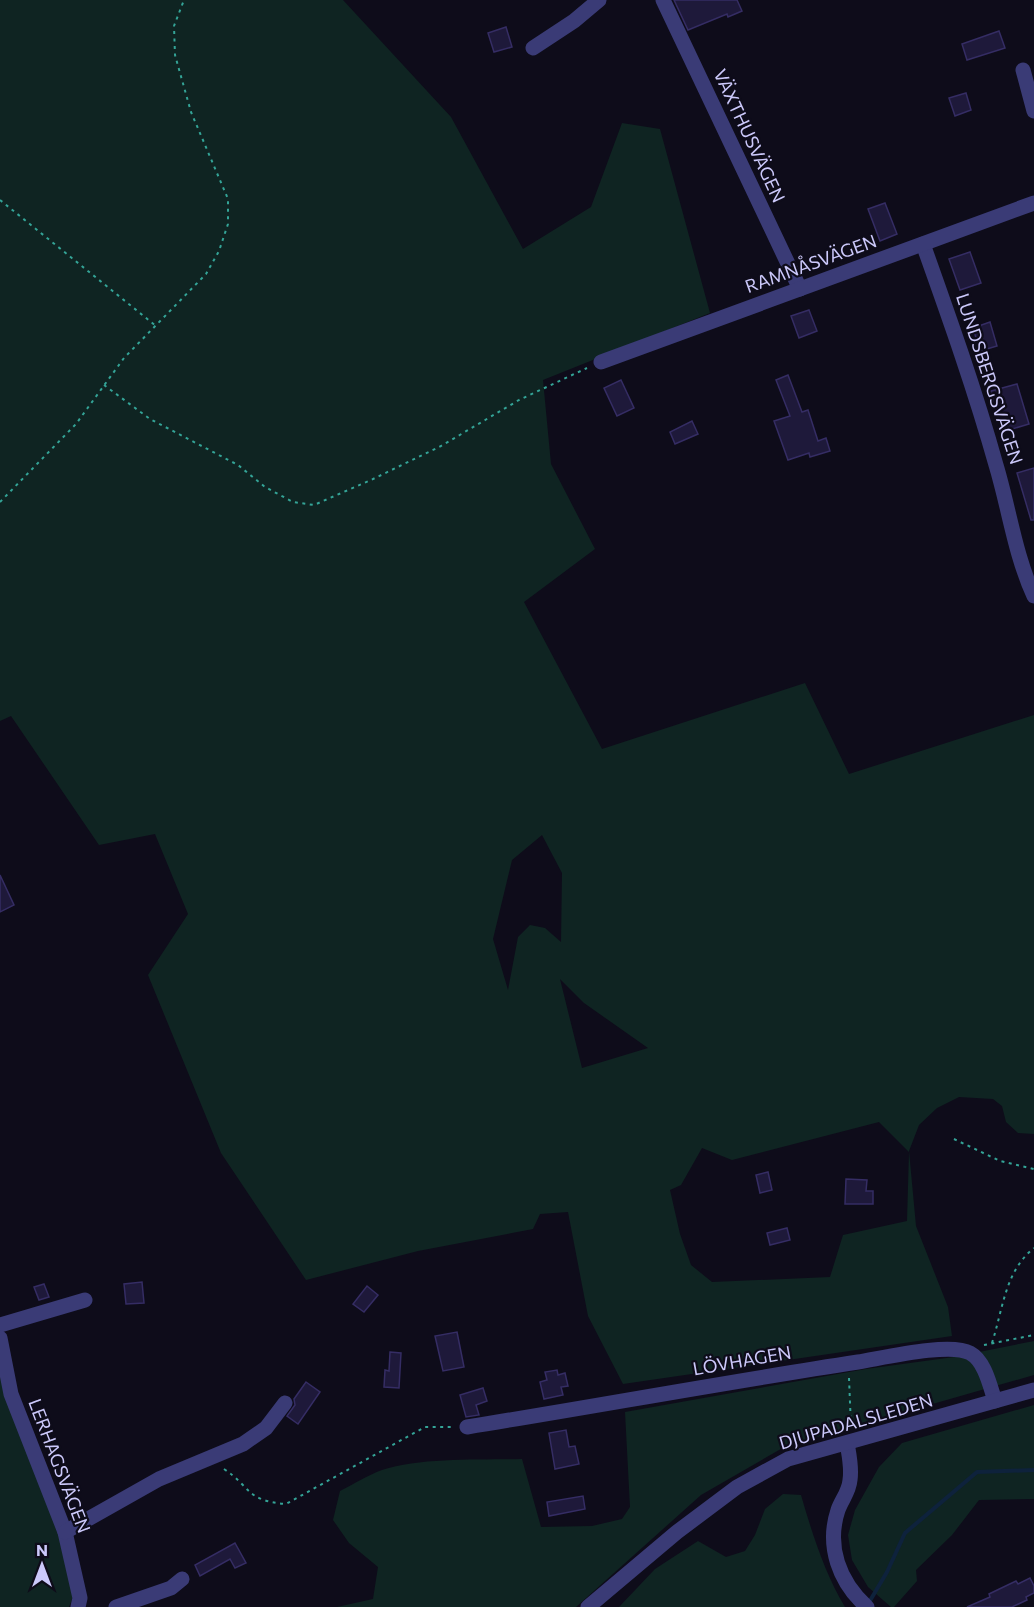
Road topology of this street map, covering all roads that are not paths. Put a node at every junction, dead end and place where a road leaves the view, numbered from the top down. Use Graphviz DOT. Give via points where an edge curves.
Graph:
graph roads {
  1 [pos="600,0"];
  2 [pos="663,0"];
  3 [pos="533,48"];
  4 [pos="1023,70"];
  5 [pos="1034,111"];
  6 [pos="1034,203"];
  7 [pos="923,244"];
  8 [pos="800,289"];
  9 [pos="601,362"];
  10 [pos="1034,596"];
  11 [pos="85,1299"];
  12 [pos="0,1326"];
  13 [pos="0,1338"];
  14 [pos="1034,1390"];
  15 [pos="995,1401"];
  16 [pos="285,1403"];
  17 [pos="467,1427"];
  18 [pos="847,1443"];
  19 [pos="65,1532"];
  20 [pos="182,1578"];
  21 [pos="863,1604"];
  22 [pos="78,1607"];
  23 [pos="116,1607"];
  24 [pos="588,1607"];
  1 -- 3 [label="street"];
  2 -- 8 [label="street, VÄXTHUSVÄGEN"];
  4 -- 5 [label="street"];
  6 -- 7 [label="street, RAMNÅSVÄGEN"];
  7 -- 8 [label="street, RAMNÅSVÄGEN"];
  7 -- 10 [label="street, LUNDSBERGSVÄGEN" via="970,378 1022,567"];
  8 -- 9 [label="street, RAMNÅSVÄGEN"];
  11 -- 12 [label="street"];
  13 -- 19 [label="street, LERHAGSVÄGEN" via="11,1394"];
  14 -- 15 [label="street, DJUPADALSLEDEN"];
  15 -- 17 [label="street, LÖVHAGEN" via="983,1368 972,1354 958,1349"];
  15 -- 18 [label="street, DJUPADALSLEDEN"];
  16 -- 19 [label="street" via="266,1428 243,1444 159,1479"];
  18 -- 21 [label="street" via="850,1481 833,1531 834,1553 840,1573"];
  18 -- 24 [label="street, DJUPADALSLEDEN" via="788,1459 737,1487"];
  19 -- 22 [label="street, LERHAGSVÄGEN" via="80,1598"];
  20 -- 23 [label="street" via="171,1588"];
}
